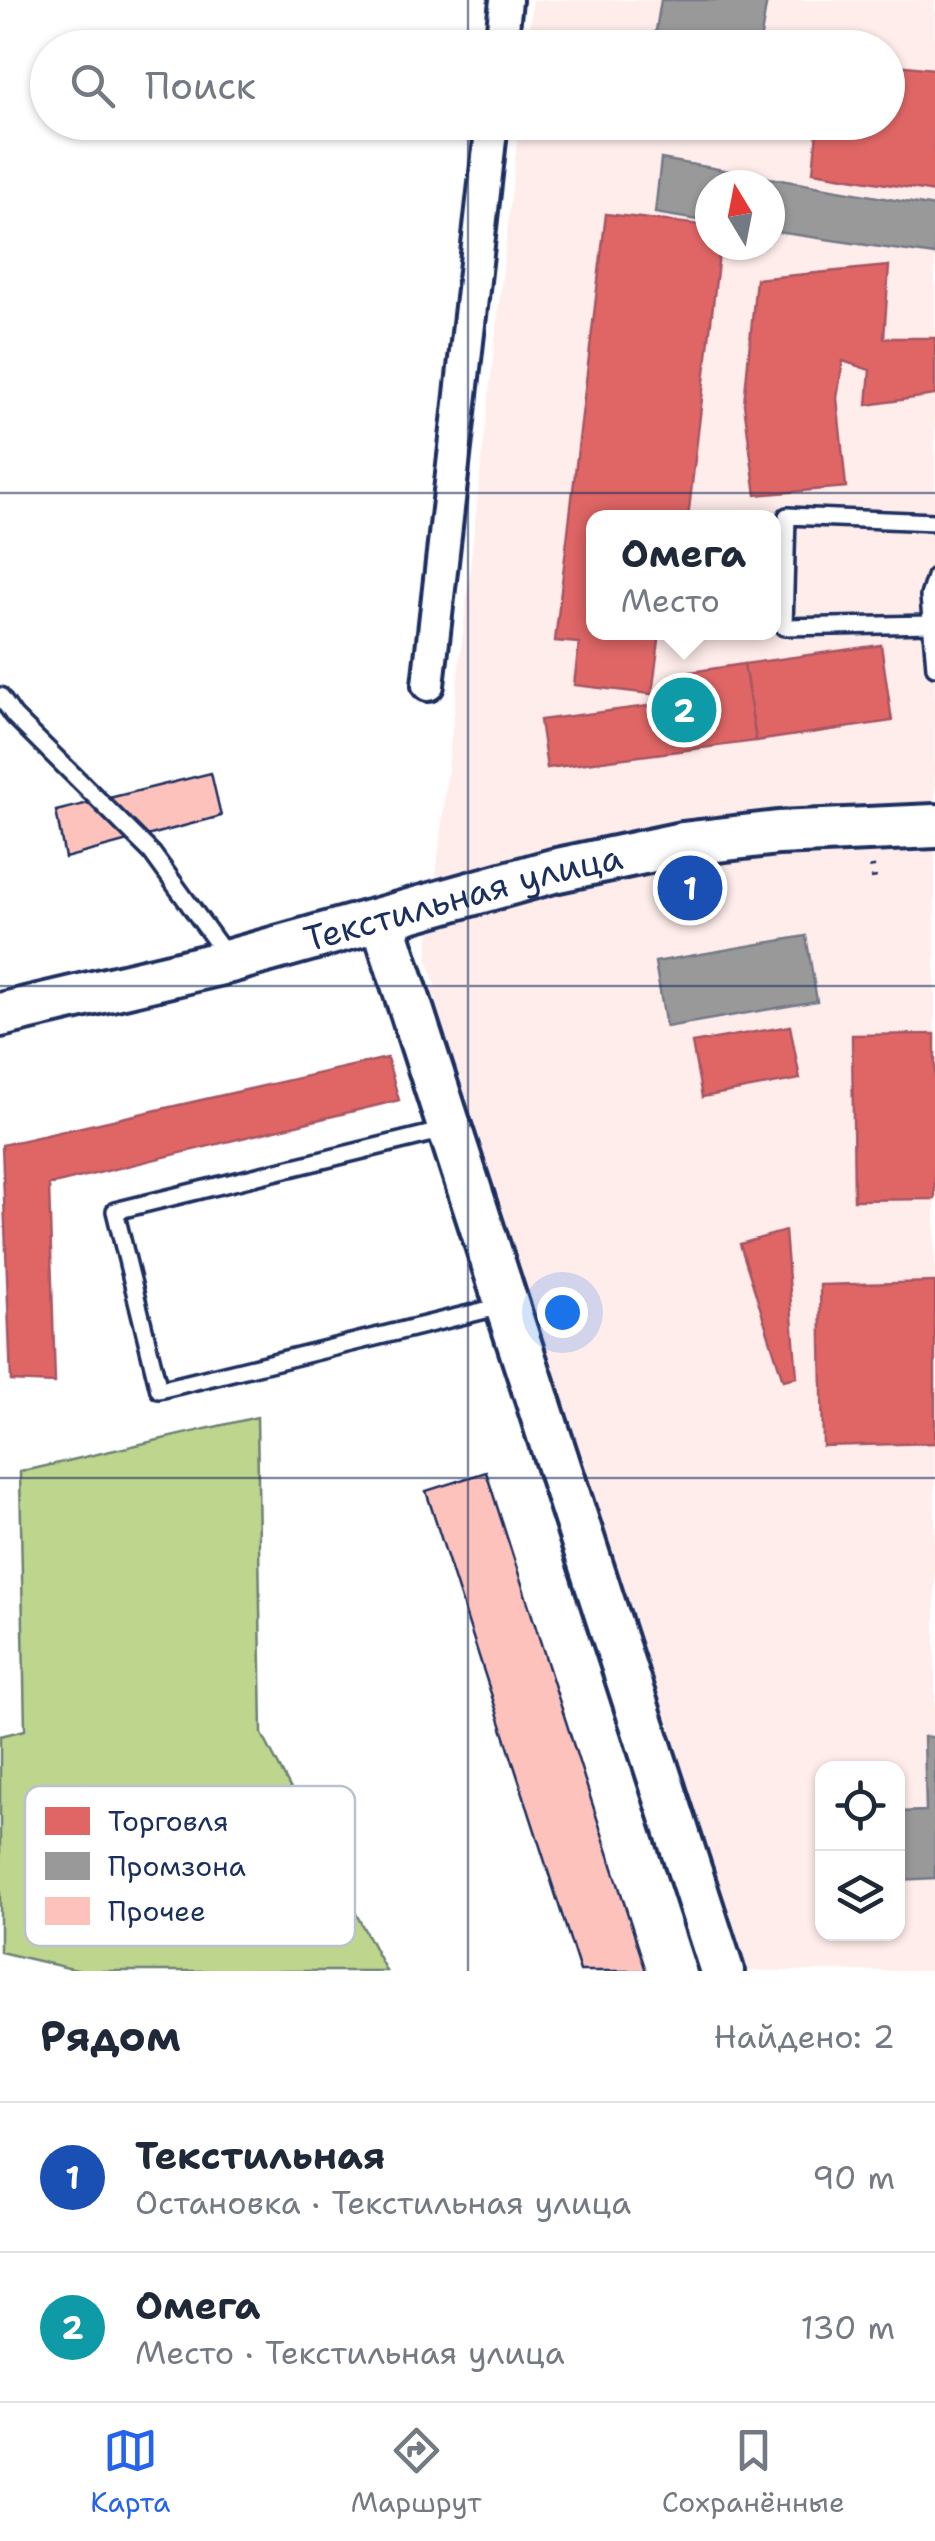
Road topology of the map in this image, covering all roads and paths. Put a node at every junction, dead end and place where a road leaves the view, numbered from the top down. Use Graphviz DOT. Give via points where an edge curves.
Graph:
graph roads {
  1 [pos="506,0"];
  2 [pos="503,30"];
  3 [pos="490,140"];
  4 [pos="935,522"];
  5 [pos="935,577"];
  6 [pos="932,624"];
  7 [pos="935,666"];
  8 [pos="428,685"];
  9 [pos="0,696"];
  10 [pos="935,826"];
  11 [pos="382,918"];
  12 [pos="230,961"];
  13 [pos="0,1015"];
  14 [pos="449,1129"];
  15 [pos="508,1305"];
  16 [pos="722,1971"];
  1 -- 2 [label="street"];
  3 -- 8 [label="street"];
  4 -- 6 [label="lane" via="787,516 784,628"];
  5 -- 6 [label="lane"];
  6 -- 7 [label="lane"];
  9 -- 12 [label="lane" via="152,853"];
  10 -- 11 [label="street, Текстильная улица" via="682,844"];
  11 -- 12 [label="street, Текстильная улица"];
  11 -- 14 [label="street"];
  12 -- 13 [label="street, Текстильная улица"];
  14 -- 15 [label="street"];
  14 -- 15 [label="lane" via="115,1211 159,1390"];
  15 -- 16 [label="street"];
}
